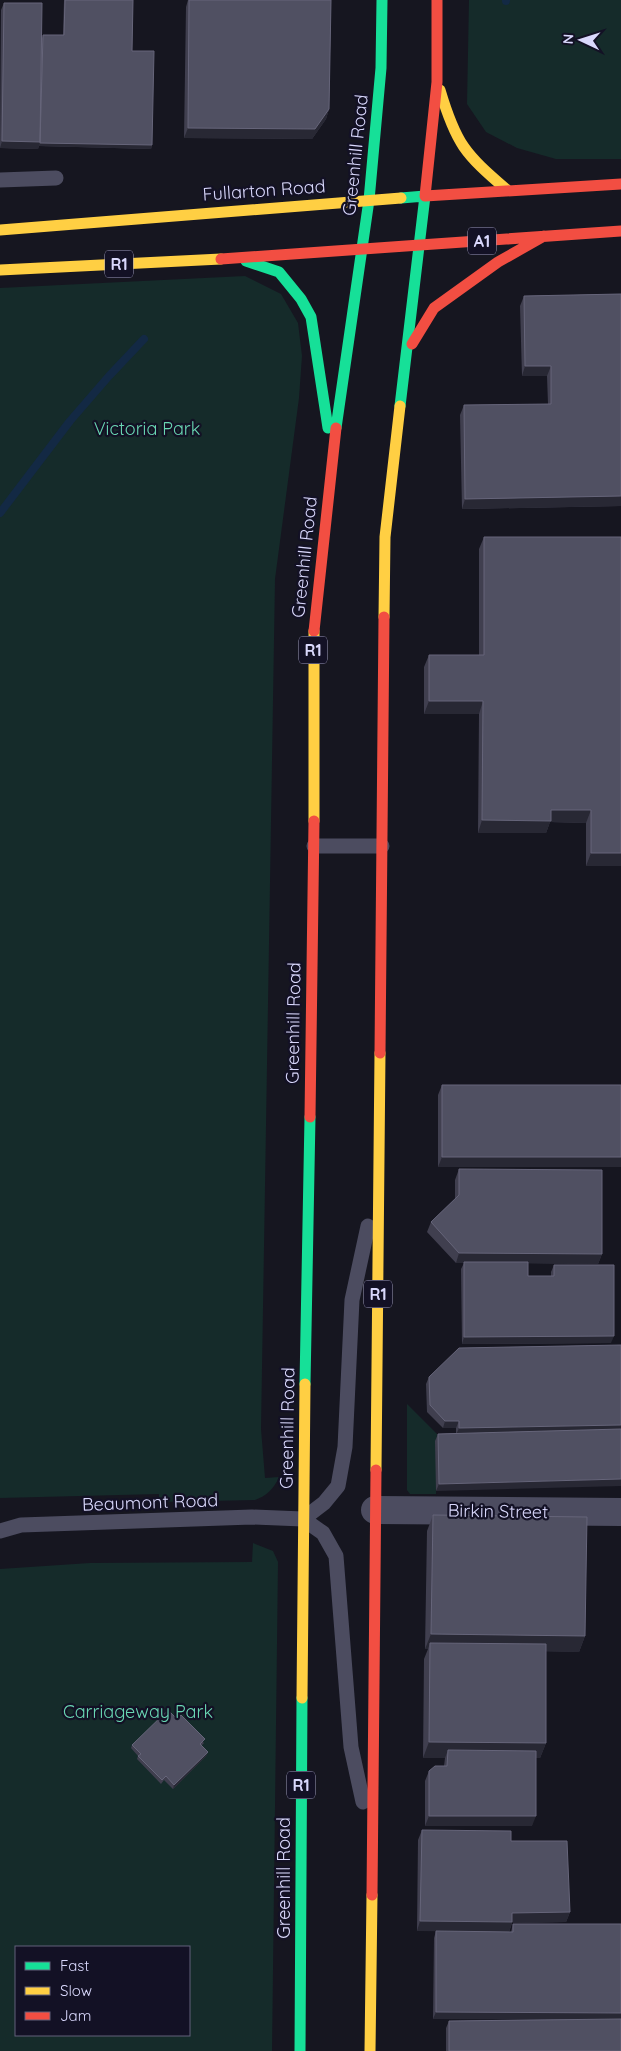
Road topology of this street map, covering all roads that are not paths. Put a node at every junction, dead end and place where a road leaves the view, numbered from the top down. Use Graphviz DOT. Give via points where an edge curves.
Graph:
graph roads {
  1 [pos="382,0"];
  2 [pos="437,0"];
  3 [pos="437,82"];
  4 [pos="56,178"];
  5 [pos="0,180"];
  6 [pos="621,184"];
  7 [pos="508,190"];
  8 [pos="425,196"];
  9 [pos="369,200"];
  10 [pos="0,230"];
  11 [pos="621,231"];
  12 [pos="544,236"];
  13 [pos="420,245"];
  14 [pos="363,249"];
  15 [pos="238,258"];
  16 [pos="0,270"];
  17 [pos="408,350"];
  18 [pos="332,455"];
  19 [pos="314,846"];
  20 [pos="382,846"];
  21 [pos="379,1181"];
  22 [pos="376,1510"];
  23 [pos="621,1512"];
  24 [pos="303,1519"];
  25 [pos="0,1531"];
  26 [pos="372,1844"];
  27 [pos="300,2051"];
  28 [pos="370,2051"];
  1 -- 9 [label="main road, Greenhill Road" via="382,68"];
  2 -- 3 [label="main road"];
  3 -- 7 [label="main road" via="449,120 464,150"];
  3 -- 8 [label="main road"];
  4 -- 5 [label="lane"];
  6 -- 7 [label="main road, Fullarton Road"];
  7 -- 8 [label="main road, Fullarton Road"];
  8 -- 9 [label="main road, Fullarton Road"];
  8 -- 13 [label="main road, R1"];
  9 -- 10 [label="main road, Fullarton Road"];
  9 -- 14 [label="main road, Greenhill Road"];
  11 -- 12 [label="main road, A1"];
  12 -- 13 [label="main road, A1"];
  12 -- 17 [label="main road" via="498,262 434,308"];
  13 -- 14 [label="main road, A1"];
  13 -- 17 [label="main road, R1"];
  14 -- 15 [label="main road, R1"];
  14 -- 18 [label="main road, Greenhill Road"];
  15 -- 16 [label="main road, R1"];
  15 -- 18 [label="main road, R1" via="279,272 312,318"];
  17 -- 20 [label="main road, R1" via="385,537"];
  18 -- 19 [label="main road, Greenhill Road / R1" via="312,646"];
  19 -- 20 [label="lane"];
  19 -- 24 [label="main road, Greenhill Road / R1"];
  20 -- 21 [label="main road, R1"];
  21 -- 22 [label="main road, R1"];
  21 -- 24 [label="lane" via="352,1300 345,1447 338,1486 324,1503"];
  22 -- 23 [label="street, Birkin Street"];
  22 -- 26 [label="main road, R1"];
  24 -- 25 [label="lane, Beaumont Road" via="252,1517 21,1525"];
  24 -- 26 [label="lane" via="323,1533 336,1556 351,1747"];
  24 -- 27 [label="main road, Greenhill Road / R1"];
  26 -- 28 [label="main road, R1"];
}
